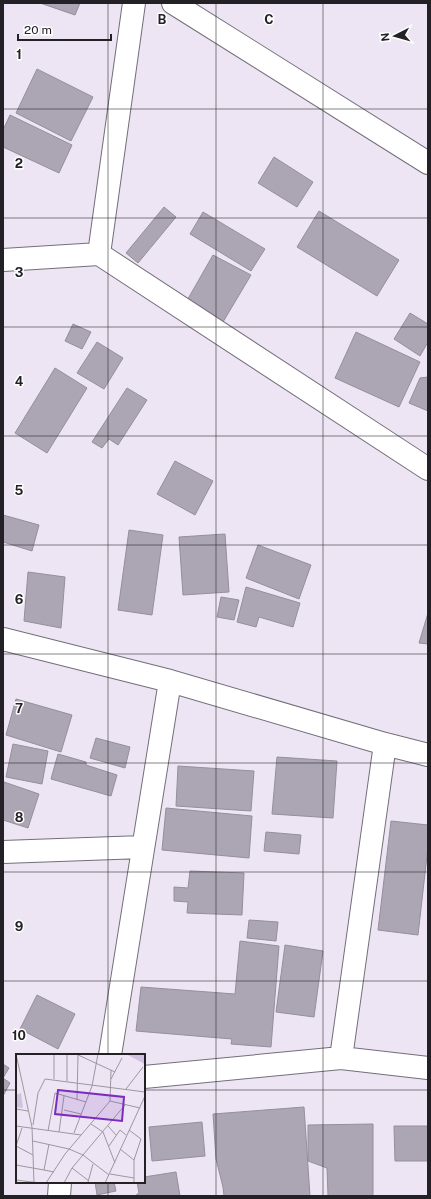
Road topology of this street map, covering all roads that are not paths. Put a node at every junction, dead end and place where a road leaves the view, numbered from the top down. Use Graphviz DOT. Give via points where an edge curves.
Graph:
graph roads {
  1 [pos="134,3"];
  2 [pos="173,3"];
  3 [pos="428,163"];
  4 [pos="99,254"];
  5 [pos="3,260"];
  6 [pos="428,469"];
  7 [pos="3,639"];
  8 [pos="170,681"];
  9 [pos="385,744"];
  10 [pos="428,755"];
  11 [pos="143,847"];
  12 [pos="3,852"];
  13 [pos="110,1054"];
  14 [pos="341,1058"];
  15 [pos="428,1068"];
  16 [pos="145,1078"];
  17 [pos="60,1183"];
  18 [pos="58,1196"];
  1 -- 4 [label="street"];
  2 -- 3 [label="street"];
  4 -- 5 [label="street"];
  4 -- 6 [label="street"];
  7 -- 8 [label="street"];
  8 -- 9 [label="street"];
  8 -- 11 [label="street"];
  9 -- 10 [label="street"];
  9 -- 14 [label="street"];
  11 -- 12 [label="street"];
  11 -- 13 [label="street"];
  14 -- 15 [label="street"];
  14 -- 16 [label="street"];
  17 -- 18 [label="street"];
}
